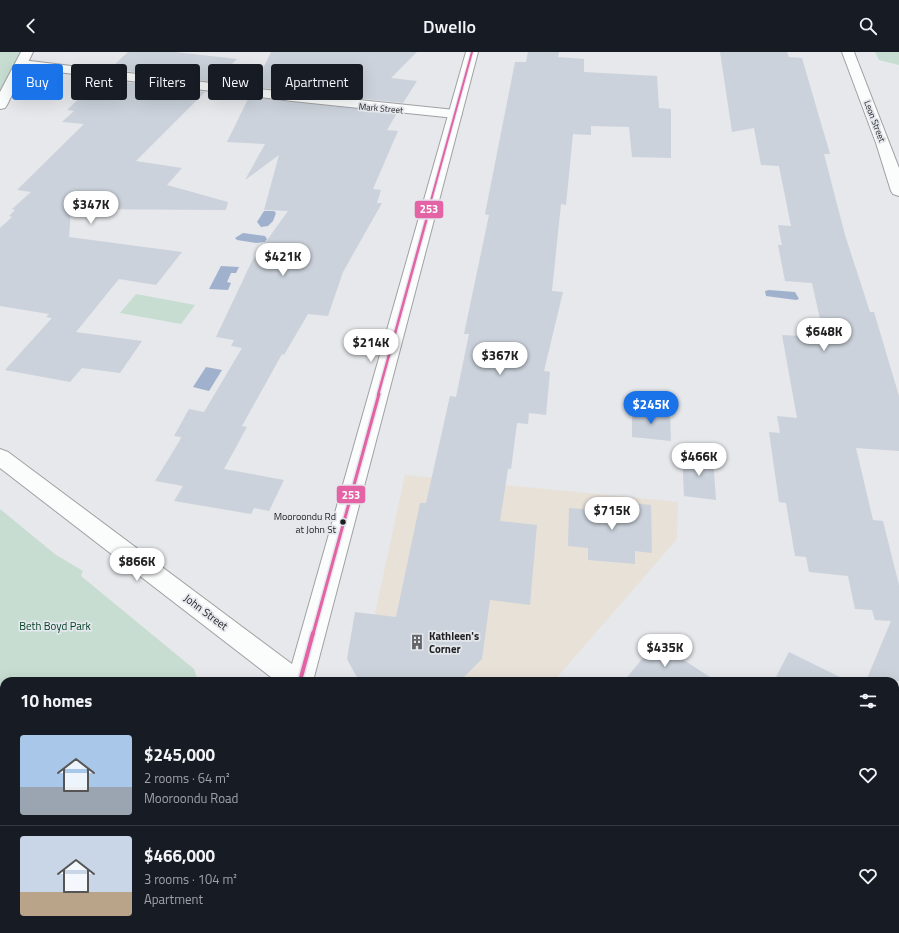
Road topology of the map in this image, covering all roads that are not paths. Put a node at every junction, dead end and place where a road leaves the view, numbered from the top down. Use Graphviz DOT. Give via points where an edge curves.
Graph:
graph roads {
  1 [pos="472,52"];
  2 [pos="848,52"];
  3 [pos="25,58"];
  4 [pos="0,105"];
  5 [pos="455,114"];
  6 [pos="883,143"];
  7 [pos="899,148"];
  8 [pos="899,191"];
  9 [pos="0,457"];
  10 [pos="290,677"];
  11 [pos="301,677"];
  1 -- 5 [label="street"];
  2 -- 6 [label="street, Leon Street"];
  3 -- 4 [label="street"];
  3 -- 5 [label="street, Mark Street" via="357,106"];
  5 -- 11 [label="street"];
  6 -- 7 [label="street"];
  6 -- 8 [label="street, Leon Street"];
  9 -- 10 [label="street, John Street"];
}
